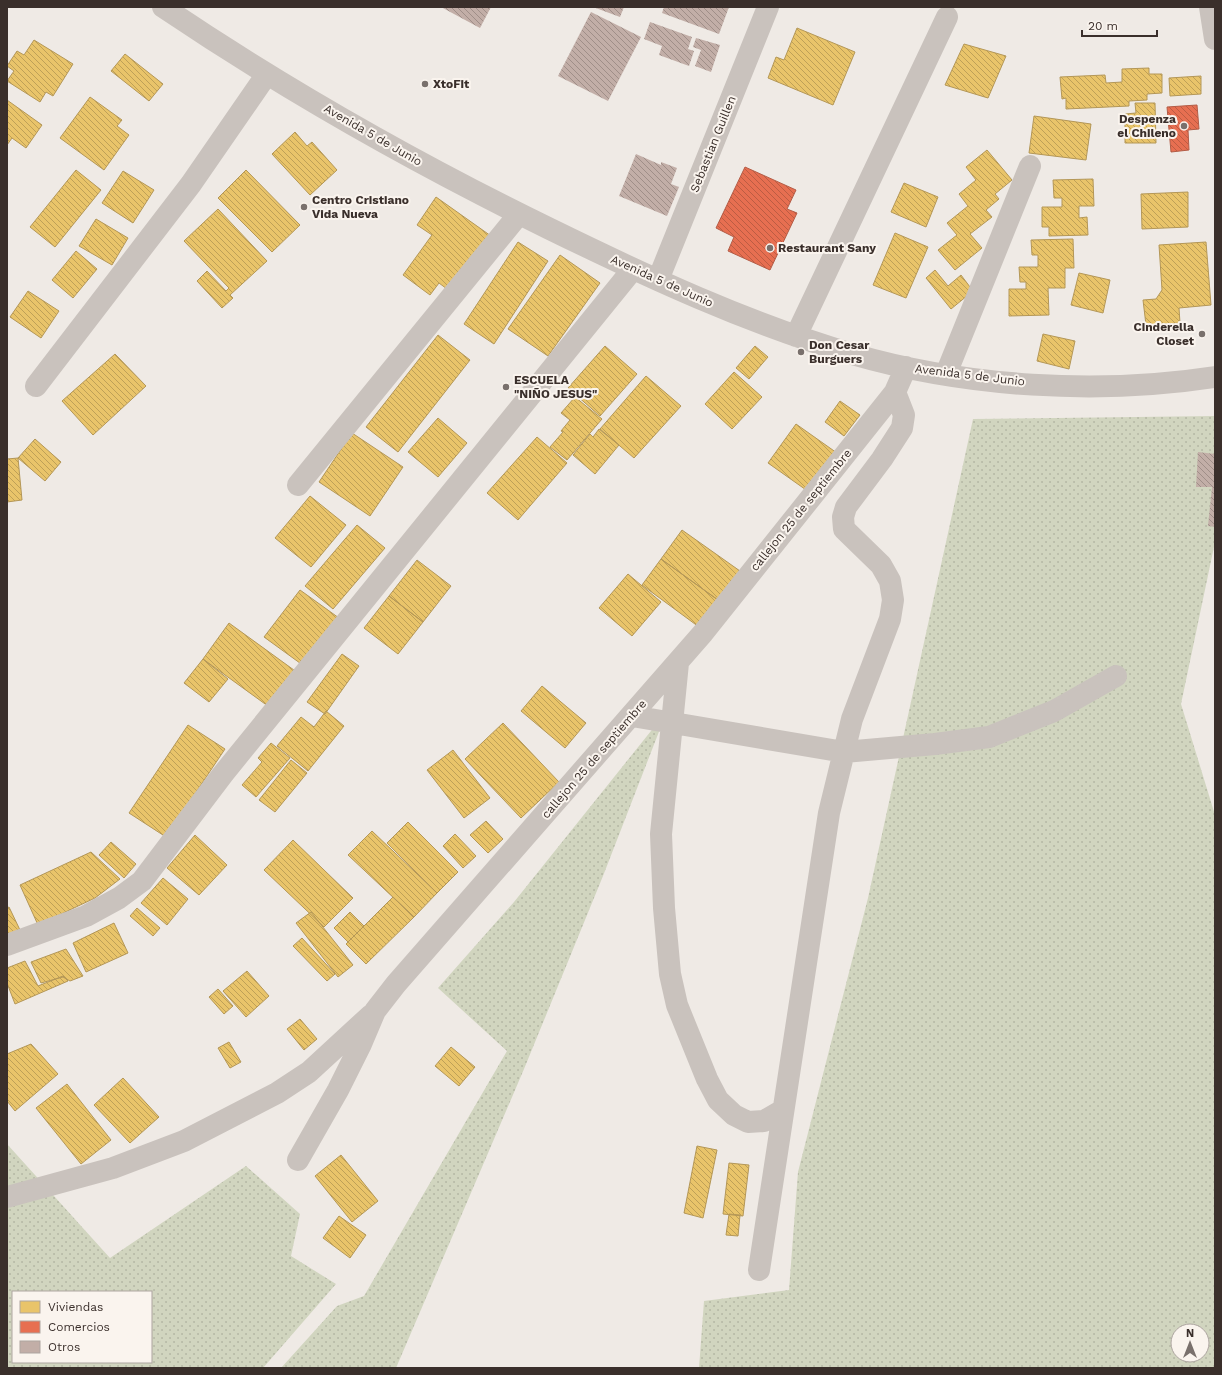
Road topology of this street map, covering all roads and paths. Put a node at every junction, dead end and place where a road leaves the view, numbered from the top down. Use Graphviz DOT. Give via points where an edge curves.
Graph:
graph roads {
  1 [pos="163,7"];
  2 [pos="768,7"];
  3 [pos="1210,7"];
  4 [pos="947,17"];
  5 [pos="1215,39"];
  6 [pos="267,74"];
  7 [pos="1030,166"];
  8 [pos="519,214"];
  9 [pos="633,269"];
  10 [pos="658,280"];
  11 [pos="796,336"];
  12 [pos="906,367"];
  13 [pos="946,374"];
  14 [pos="1215,377"];
  15 [pos="36,386"];
  16 [pos="895,392"];
  17 [pos="298,485"];
  18 [pos="678,663"];
  19 [pos="1116,676"];
  20 [pos="632,716"];
  21 [pos="671,722"];
  22 [pos="844,752"];
  23 [pos="7,945"];
  24 [pos="375,1011"];
  25 [pos="783,1110"];
  26 [pos="298,1160"];
  27 [pos="7,1197"];
  28 [pos="759,1270"];
  1 -- 6 [label="street, Avenida 5 de Junio"];
  2 -- 10 [label="street, Sebastian Guillen"];
  3 -- 5 [label="street"];
  4 -- 11 [label="street"];
  6 -- 8 [label="street, Avenida 5 de Junio" via="441,173"];
  6 -- 15 [label="street" via="191,184"];
  7 -- 13 [label="street"];
  8 -- 9 [label="street, Avenida 5 de Junio"];
  8 -- 17 [label="street"];
  9 -- 10 [label="street, Avenida 5 de Junio"];
  9 -- 23 [label="street" via="223,774 142,881 119,898 86,916"];
  10 -- 11 [label="street, Avenida 5 de Junio" via="731,312"];
  11 -- 12 [label="street, Avenida 5 de Junio"];
  12 -- 13 [label="street, Avenida 5 de Junio"];
  12 -- 16 [label="street, callejon 25 de septiembre"];
  13 -- 14 [label="street, Avenida 5 de Junio" via="1012,382 1085,386 1186,382"];
  16 -- 18 [label="street, callejon 25 de septiembre"];
  16 -- 22 [label="street" via="904,415 902,428 882,460 846,507 843,517 844,529 881,566 890,581 893,600 890,619 852,719"];
  18 -- 20 [label="street, callejon 25 de septiembre"];
  18 -- 21 [label="street"];
  19 -- 22 [label="street" via="1054,712 989,737"];
  20 -- 21 [label="street"];
  20 -- 24 [label="street, callejon 25 de septiembre"];
  21 -- 22 [label="street"];
  21 -- 25 [label="street" via="660,834 670,974 677,1005 718,1100 734,1115 748,1122 764,1121"];
  22 -- 25 [label="street" via="829,813"];
  24 -- 26 [label="street, callejon 25 de septiembre" via="338,1090"];
  24 -- 27 [label="street" via="309,1072 278,1093 184,1141 113,1168"];
  25 -- 28 [label="street"];
}
